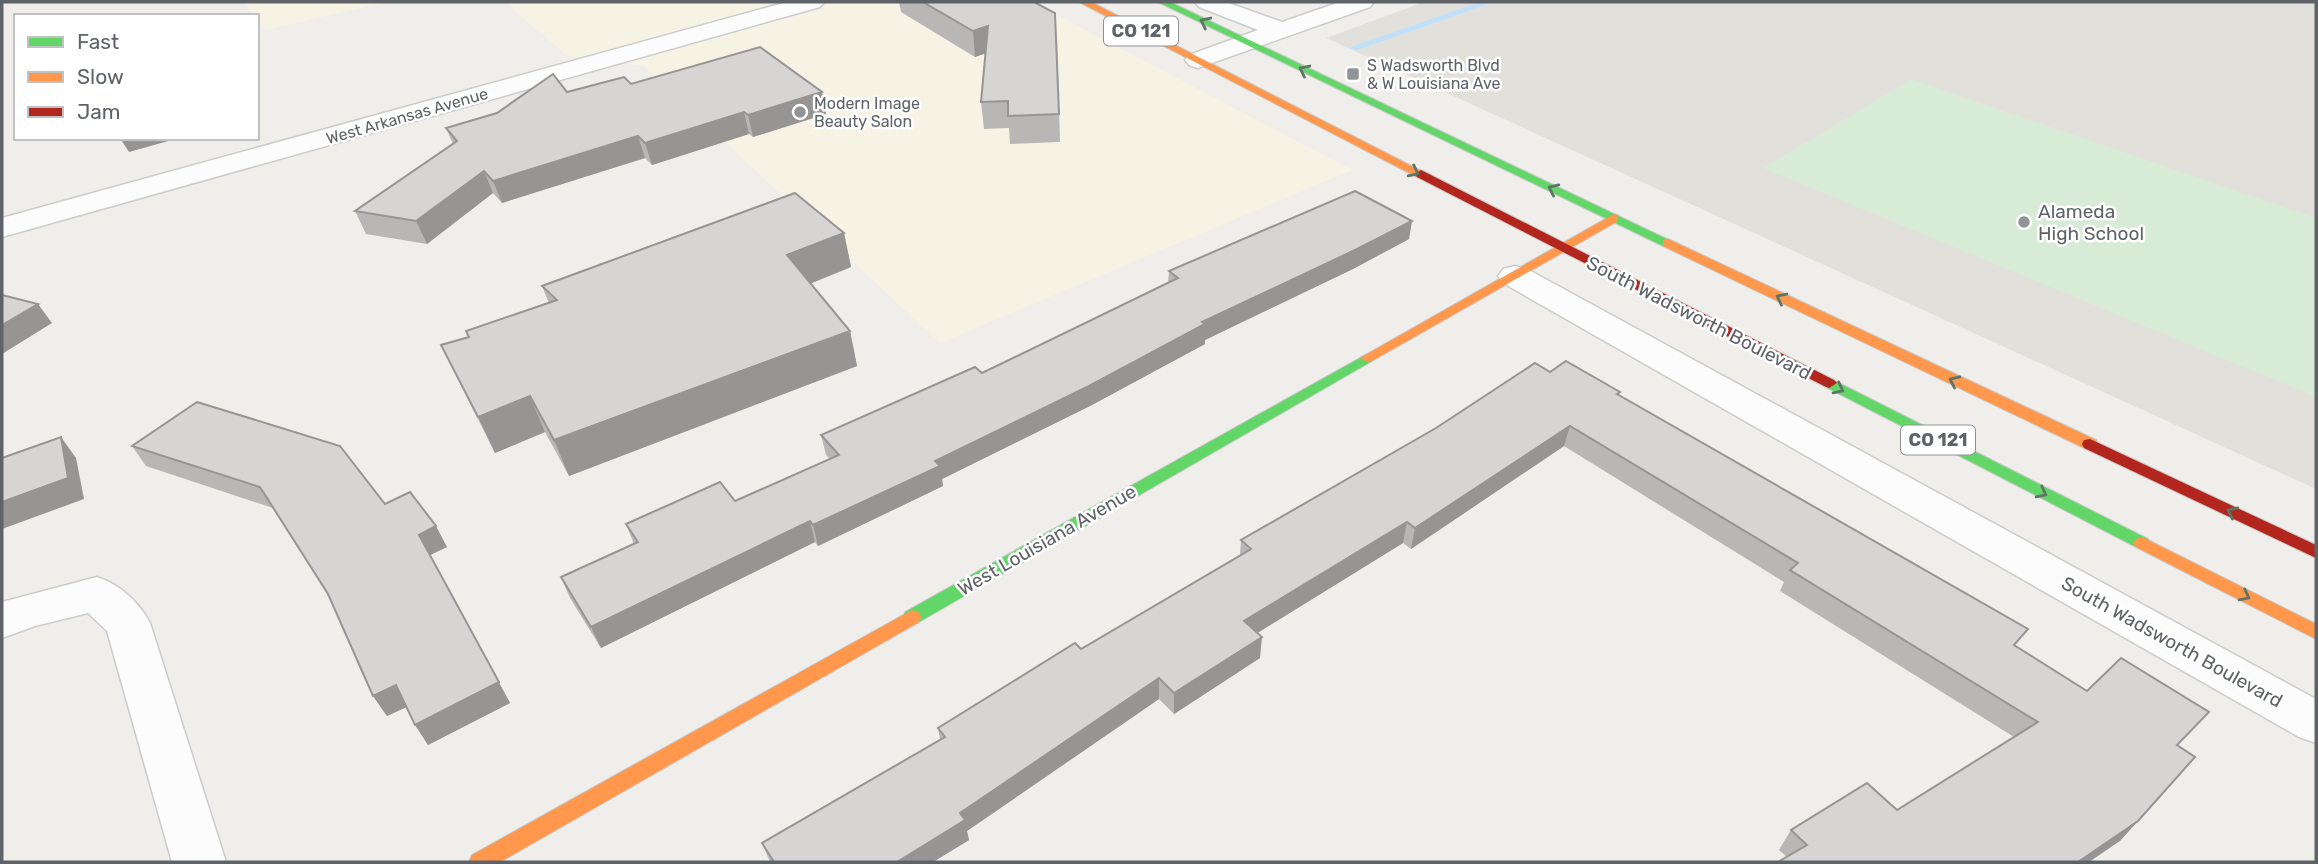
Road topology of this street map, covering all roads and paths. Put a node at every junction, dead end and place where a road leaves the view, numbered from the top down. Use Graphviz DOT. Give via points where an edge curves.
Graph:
graph roads {
  1 [pos="812,2"];
  2 [pos="1084,2"];
  3 [pos="1163,2"];
  4 [pos="1207,2"];
  5 [pos="1362,2"];
  6 [pos="1282,30"];
  7 [pos="1247,42"];
  8 [pos="1198,60"];
  9 [pos="1614,218"];
  10 [pos="2,228"];
  11 [pos="1560,247"];
  12 [pos="1515,276"];
  13 [pos="2316,552"];
  14 [pos="2,621"];
  15 [pos="2316,632"];
  16 [pos="2316,723"];
  17 [pos="199,862"];
  18 [pos="480,862"];
  1 -- 10 [label="street, West Arkansas Avenue"];
  2 -- 8 [label="main road, South Wadsworth Boulevard / CO 121"];
  7 -- 3 [label="main road, CO 121, one-way"];
  4 -- 6 [label="street"];
  5 -- 6 [label="street"];
  6 -- 7 [label="street"];
  7 -- 8 [label="street"];
  9 -- 7 [label="main road, CO 121, one-way"];
  8 -- 11 [label="main road, South Wadsworth Boulevard / CO 121, one-way"];
  9 -- 11 [label="main road, West Louisiana Avenue"];
  13 -- 9 [label="main road, CO 121, one-way"];
  11 -- 12 [label="main road, West Louisiana Avenue"];
  11 -- 15 [label="main road, South Wadsworth Boulevard / CO 121, one-way"];
  12 -- 16 [label="street, South Wadsworth Boulevard"];
  12 -- 18 [label="main road, West Louisiana Avenue"];
  14 -- 17 [label="street" via="97,594 127,622"];
}
